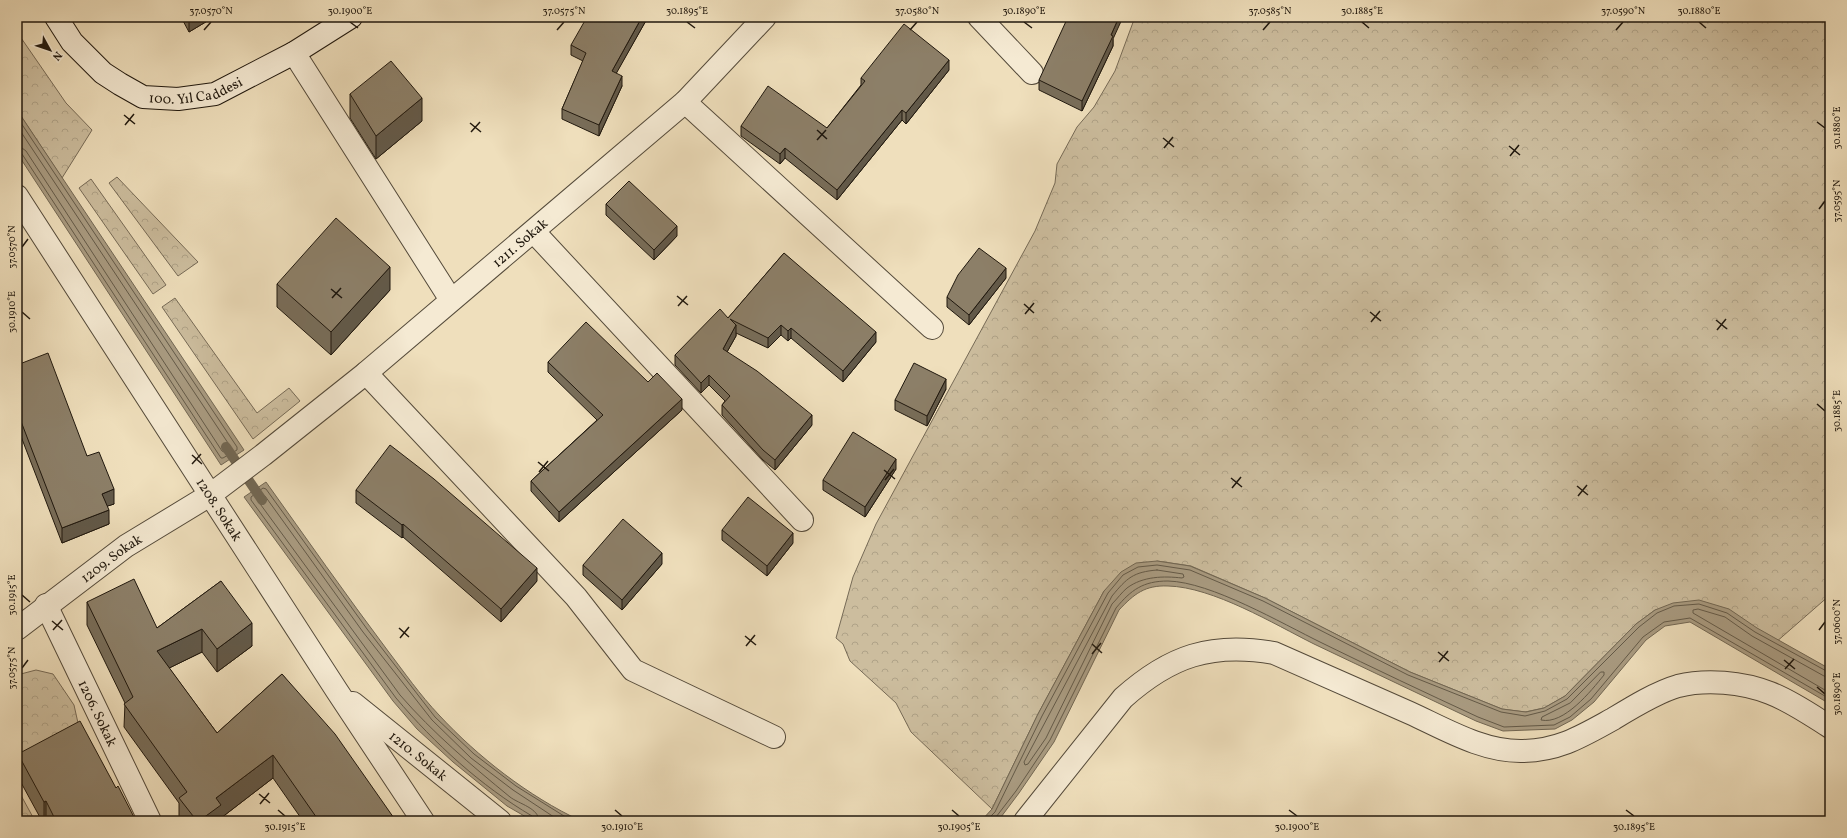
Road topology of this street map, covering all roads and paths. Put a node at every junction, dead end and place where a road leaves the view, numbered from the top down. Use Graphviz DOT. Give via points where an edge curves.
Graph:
graph roads {
  1 [pos="56,17"];
  2 [pos="351,17"];
  3 [pos="765,17"];
  4 [pos="979,17"];
  5 [pos="294,53"];
  6 [pos="1032,73"];
  7 [pos="685,102"];
  8 [pos="17,196"];
  9 [pos="534,232"];
  10 [pos="451,300"];
  11 [pos="932,328"];
  12 [pos="366,373"];
  13 [pos="263,456"];
  14 [pos="210,494"];
  15 [pos="802,520"];
  16 [pos="46,605"];
  17 [pos="17,629"];
  18 [pos="337,690"];
  19 [pos="1830,727"];
  20 [pos="774,737"];
  21 [pos="150,821"];
  22 [pos="423,821"];
  23 [pos="500,821"];
  24 [pos="1026,821"];
  1 -- 5 [label="street, 100. Yıl Caddesi" via="72,42 103,73 143,97 178,99 216,94"];
  2 -- 5 [label="street, 100. Yıl Caddesi"];
  3 -- 7 [label="street, 1211. Sokak"];
  4 -- 6 [label="street"];
  5 -- 10 [label="street"];
  7 -- 9 [label="street, 1211. Sokak"];
  7 -- 11 [label="street"];
  8 -- 14 [label="street, 1208. Sokak"];
  9 -- 10 [label="street, 1211. Sokak"];
  9 -- 15 [label="street"];
  10 -- 12 [label="street, 1211. Sokak"];
  12 -- 13 [label="street, 1211. Sokak"];
  12 -- 20 [label="street" via="576,597 633,670"];
  13 -- 14 [label="street, 1209. Sokak"];
  14 -- 16 [label="street, 1209. Sokak" via="126,546"];
  14 -- 18 [label="street, 1208. Sokak"];
  16 -- 17 [label="street, 1209. Sokak"];
  16 -- 21 [label="street, 1206. Sokak"];
  18 -- 22 [label="street, 1208. Sokak"];
  18 -- 23 [label="street, 1210. Sokak"];
  19 -- 24 [label="street" via="1770,693 1744,685 1699,683 1677,686 1560,746 1541,750 1504,750 1470,739 1274,653 1252,649 1228,649 1183,658 1161,668 1123,698"];
}
